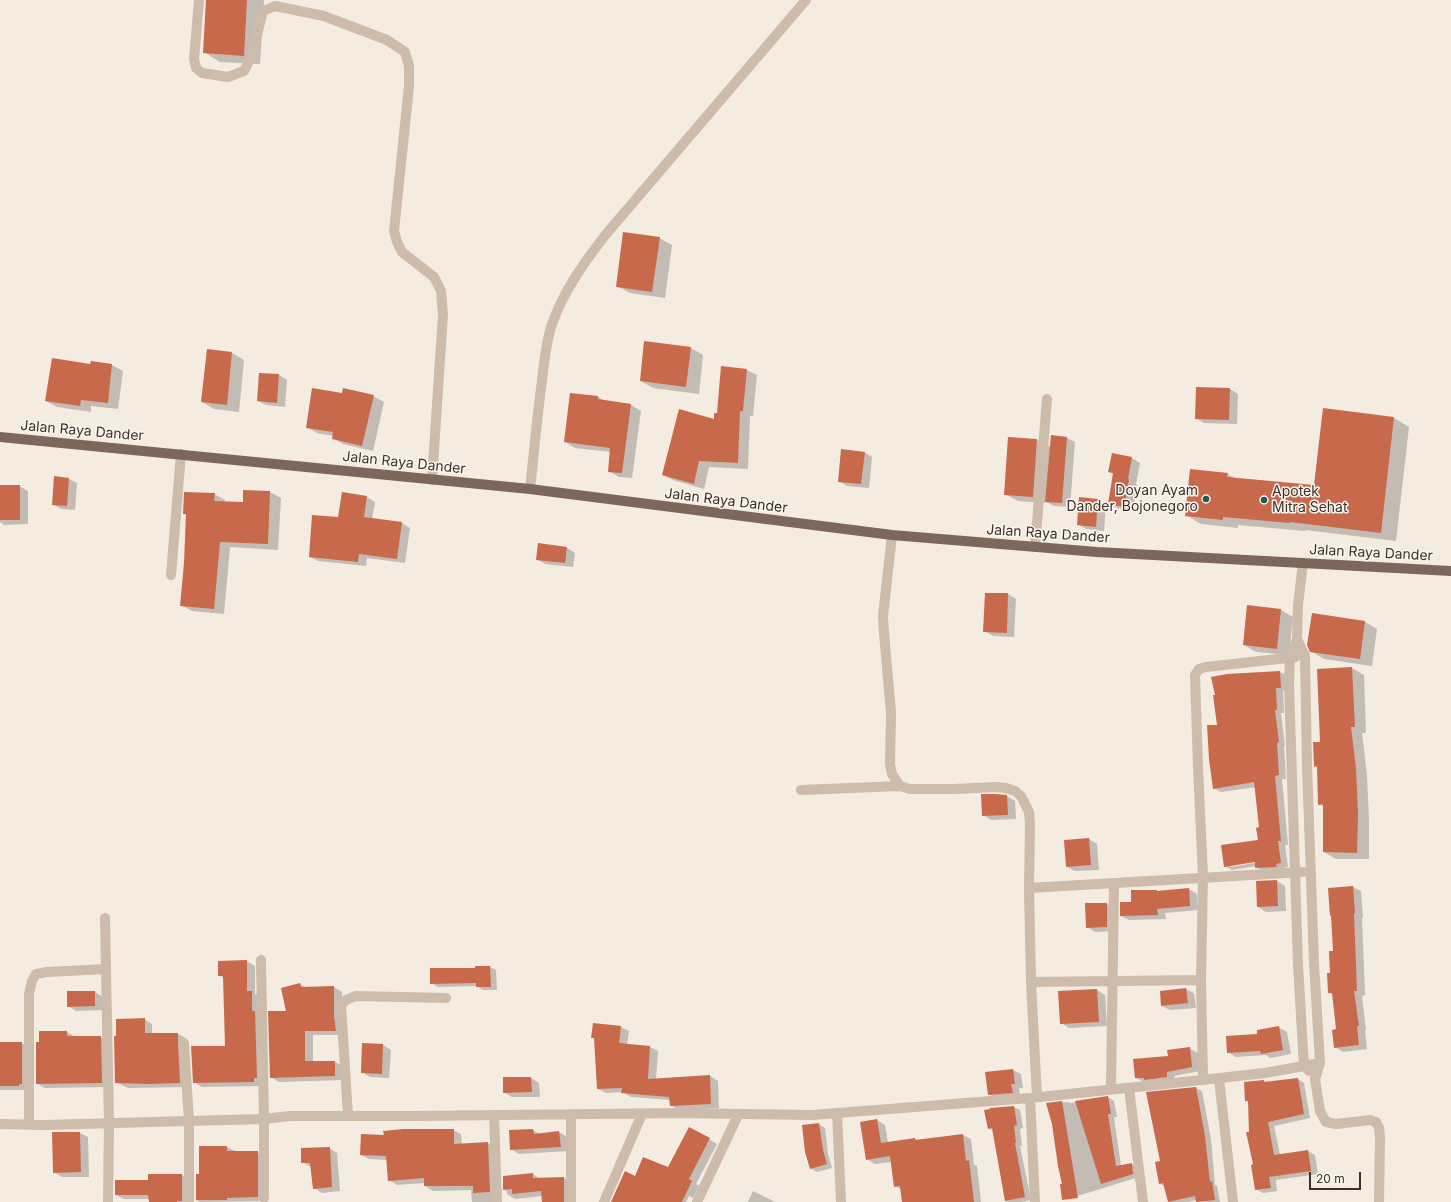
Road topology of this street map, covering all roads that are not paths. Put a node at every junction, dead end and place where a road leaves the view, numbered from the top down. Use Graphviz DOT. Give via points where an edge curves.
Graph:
graph roads {
  1 [pos="199,0"];
  2 [pos="806,0"];
  3 [pos="1047,399"];
  4 [pos="0,437"];
  5 [pos="181,454"];
  6 [pos="432,480"];
  7 [pos="530,489"];
  8 [pos="892,535"];
  9 [pos="1035,548"];
  10 [pos="1303,563"];
  11 [pos="1451,571"];
  12 [pos="171,575"];
  13 [pos="1297,639"];
  14 [pos="1305,656"];
  15 [pos="1290,657"];
  16 [pos="1305,683"];
  17 [pos="1289,684"];
  18 [pos="1307,765"];
  19 [pos="1292,766"];
  20 [pos="900,786"];
  21 [pos="801,790"];
  22 [pos="1296,872"];
  23 [pos="1311,872"];
  24 [pos="1203,877"];
  25 [pos="1114,884"];
  26 [pos="1029,888"];
  27 [pos="105,918"];
  28 [pos="261,960"];
  29 [pos="1314,964"];
  30 [pos="1298,965"];
  31 [pos="106,969"];
  32 [pos="1201,980"];
  33 [pos="1112,981"];
  34 [pos="1031,982"];
  35 [pos="446,998"];
  36 [pos="184,1043"];
  37 [pos="1320,1063"];
  38 [pos="1304,1066"];
  39 [pos="1219,1078"];
  40 [pos="1315,1079"];
  41 [pos="1204,1080"];
  42 [pos="1129,1088"];
  43 [pos="1111,1089"];
  44 [pos="1033,1097"];
  45 [pos="837,1113"];
  46 [pos="571,1114"];
  47 [pos="642,1114"];
  48 [pos="738,1114"];
  49 [pos="494,1115"];
  50 [pos="348,1116"];
  51 [pos="264,1119"];
  52 [pos="189,1122"];
  53 [pos="109,1123"];
  54 [pos="0,1124"];
  55 [pos="29,1125"];
  56 [pos="264,1198"];
  57 [pos="108,1202"];
  58 [pos="189,1202"];
  59 [pos="497,1202"];
  60 [pos="571,1202"];
  61 [pos="604,1202"];
  62 [pos="699,1202"];
  63 [pos="842,1202"];
  64 [pos="1035,1202"];
  65 [pos="1143,1202"];
  66 [pos="1233,1202"];
  67 [pos="1379,1202"];
  1 -- 6 [label="street" via="194,59 196,68 202,73 228,77 244,71 252,55 263,11 275,6 324,16 387,40 405,52 409,66 409,86 394,231 402,252 434,277 441,291 443,314"];
  2 -- 7 [label="street" via="607,234 570,285 551,326"];
  3 -- 9 [label="street"];
  4 -- 5 [label="main road, Jalan Raya Dander"];
  5 -- 6 [label="main road, Jalan Raya Dander"];
  5 -- 12 [label="street"];
  6 -- 7 [label="main road, Jalan Raya Dander"];
  7 -- 8 [label="main road, Jalan Raya Dander"];
  8 -- 9 [label="main road, Jalan Raya Dander"];
  8 -- 20 [label="street" via="884,603 884,633 890,713 890,764 892,774"];
  9 -- 10 [label="main road, Jalan Raya Dander"];
  10 -- 11 [label="main road, Jalan Raya Dander"];
  10 -- 13 [label="street"];
  13 -- 14 [label="street"];
  13 -- 15 [label="street"];
  14 -- 15 [label="street"];
  14 -- 16 [label="street"];
  15 -- 17 [label="street"];
  15 -- 24 [label="street" via="1206,667 1199,669 1195,675"];
  16 -- 17 [label="street"];
  16 -- 18 [label="street"];
  17 -- 19 [label="street"];
  18 -- 19 [label="street"];
  18 -- 23 [label="street"];
  19 -- 22 [label="street"];
  20 -- 21 [label="street"];
  20 -- 26 [label="street" via="915,790 996,787 1015,791 1021,796 1029,812"];
  22 -- 23 [label="street"];
  22 -- 24 [label="street"];
  22 -- 30 [label="street"];
  23 -- 29 [label="street"];
  24 -- 25 [label="street"];
  24 -- 32 [label="street"];
  25 -- 26 [label="street"];
  25 -- 33 [label="street"];
  26 -- 34 [label="street"];
  27 -- 31 [label="street"];
  28 -- 51 [label="street"];
  29 -- 30 [label="street"];
  29 -- 37 [label="street"];
  30 -- 38 [label="street"];
  31 -- 53 [label="street"];
  31 -- 55 [label="street" via="47,972 36,974 32,981 29,994"];
  32 -- 33 [label="street"];
  32 -- 41 [label="street"];
  33 -- 34 [label="street"];
  33 -- 43 [label="street"];
  34 -- 44 [label="street"];
  35 -- 50 [label="street" via="355,996 341,1005"];
  36 -- 52 [label="street"];
  37 -- 38 [label="street"];
  37 -- 40 [label="street"];
  38 -- 39 [label="street"];
  38 -- 40 [label="street"];
  39 -- 41 [label="street"];
  39 -- 66 [label="street"];
  40 -- 67 [label="street" via="1320,1111 1326,1122 1376,1122 1379,1128 1380,1150"];
  41 -- 42 [label="street"];
  42 -- 43 [label="street"];
  42 -- 65 [label="street"];
  43 -- 44 [label="street"];
  44 -- 45 [label="street"];
  44 -- 64 [label="street"];
  45 -- 48 [label="street"];
  45 -- 63 [label="street"];
  46 -- 47 [label="street"];
  46 -- 49 [label="street"];
  46 -- 60 [label="street"];
  47 -- 48 [label="street"];
  47 -- 61 [label="street"];
  48 -- 62 [label="street"];
  49 -- 50 [label="street"];
  49 -- 59 [label="street"];
  50 -- 51 [label="street" via="290,1116"];
  51 -- 52 [label="street"];
  51 -- 56 [label="street"];
  52 -- 53 [label="street"];
  52 -- 58 [label="street"];
  53 -- 55 [label="street"];
  53 -- 57 [label="street"];
  54 -- 55 [label="street"];
}
